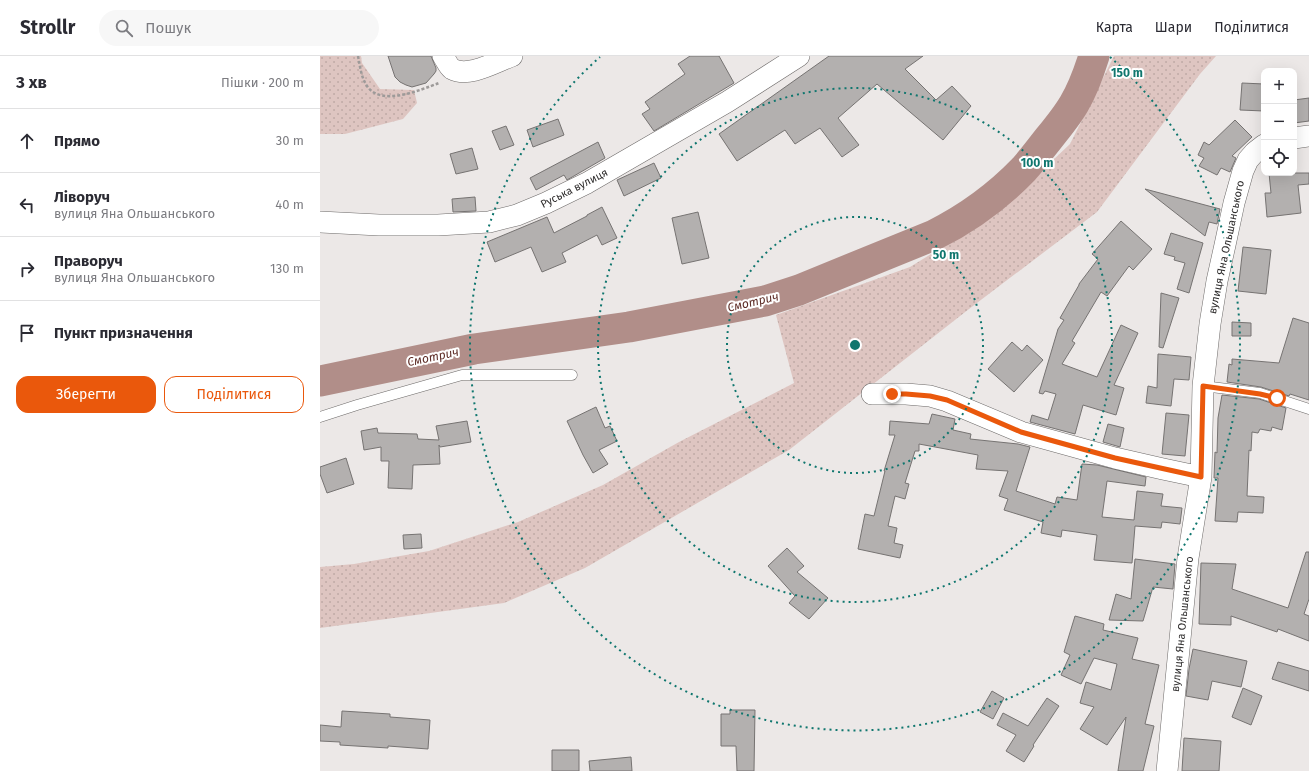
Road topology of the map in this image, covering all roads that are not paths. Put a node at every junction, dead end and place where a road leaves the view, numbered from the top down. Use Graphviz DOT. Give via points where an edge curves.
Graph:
graph roads {
  1 [pos="443,56"];
  2 [pos="512,56"];
  3 [pos="798,56"];
  4 [pos="469,64"];
  5 [pos="1309,136"];
  6 [pos="1297,138"];
  7 [pos="1261,147"];
  8 [pos="320,222"];
  9 [pos="572,375"];
  10 [pos="1203,386"];
  11 [pos="872,394"];
  12 [pos="1309,409"];
  13 [pos="320,417"];
  14 [pos="1201,477"];
  15 [pos="1167,771"];
  1 -- 4 [label="street" via="451,68 461,72"];
  2 -- 4 [label="street"];
  3 -- 8 [label="street, Руська вулиця" via="727,102 594,179 517,215 490,222 438,225"];
  5 -- 6 [label="street"];
  7 -- 10 [label="street, вулиця Яна Ольшанського" via="1248,160 1234,203 1217,280"];
  9 -- 13 [label="lane" via="462,375"];
  10 -- 12 [label="lane" via="1260,394"];
  10 -- 14 [label="street, вулиця Яна Ольшанського"];
  11 -- 14 [label="street" via="906,394 947,400 1021,432 1115,458"];
  14 -- 15 [label="street, вулиця Яна Ольшанського" via="1188,558"];
}
